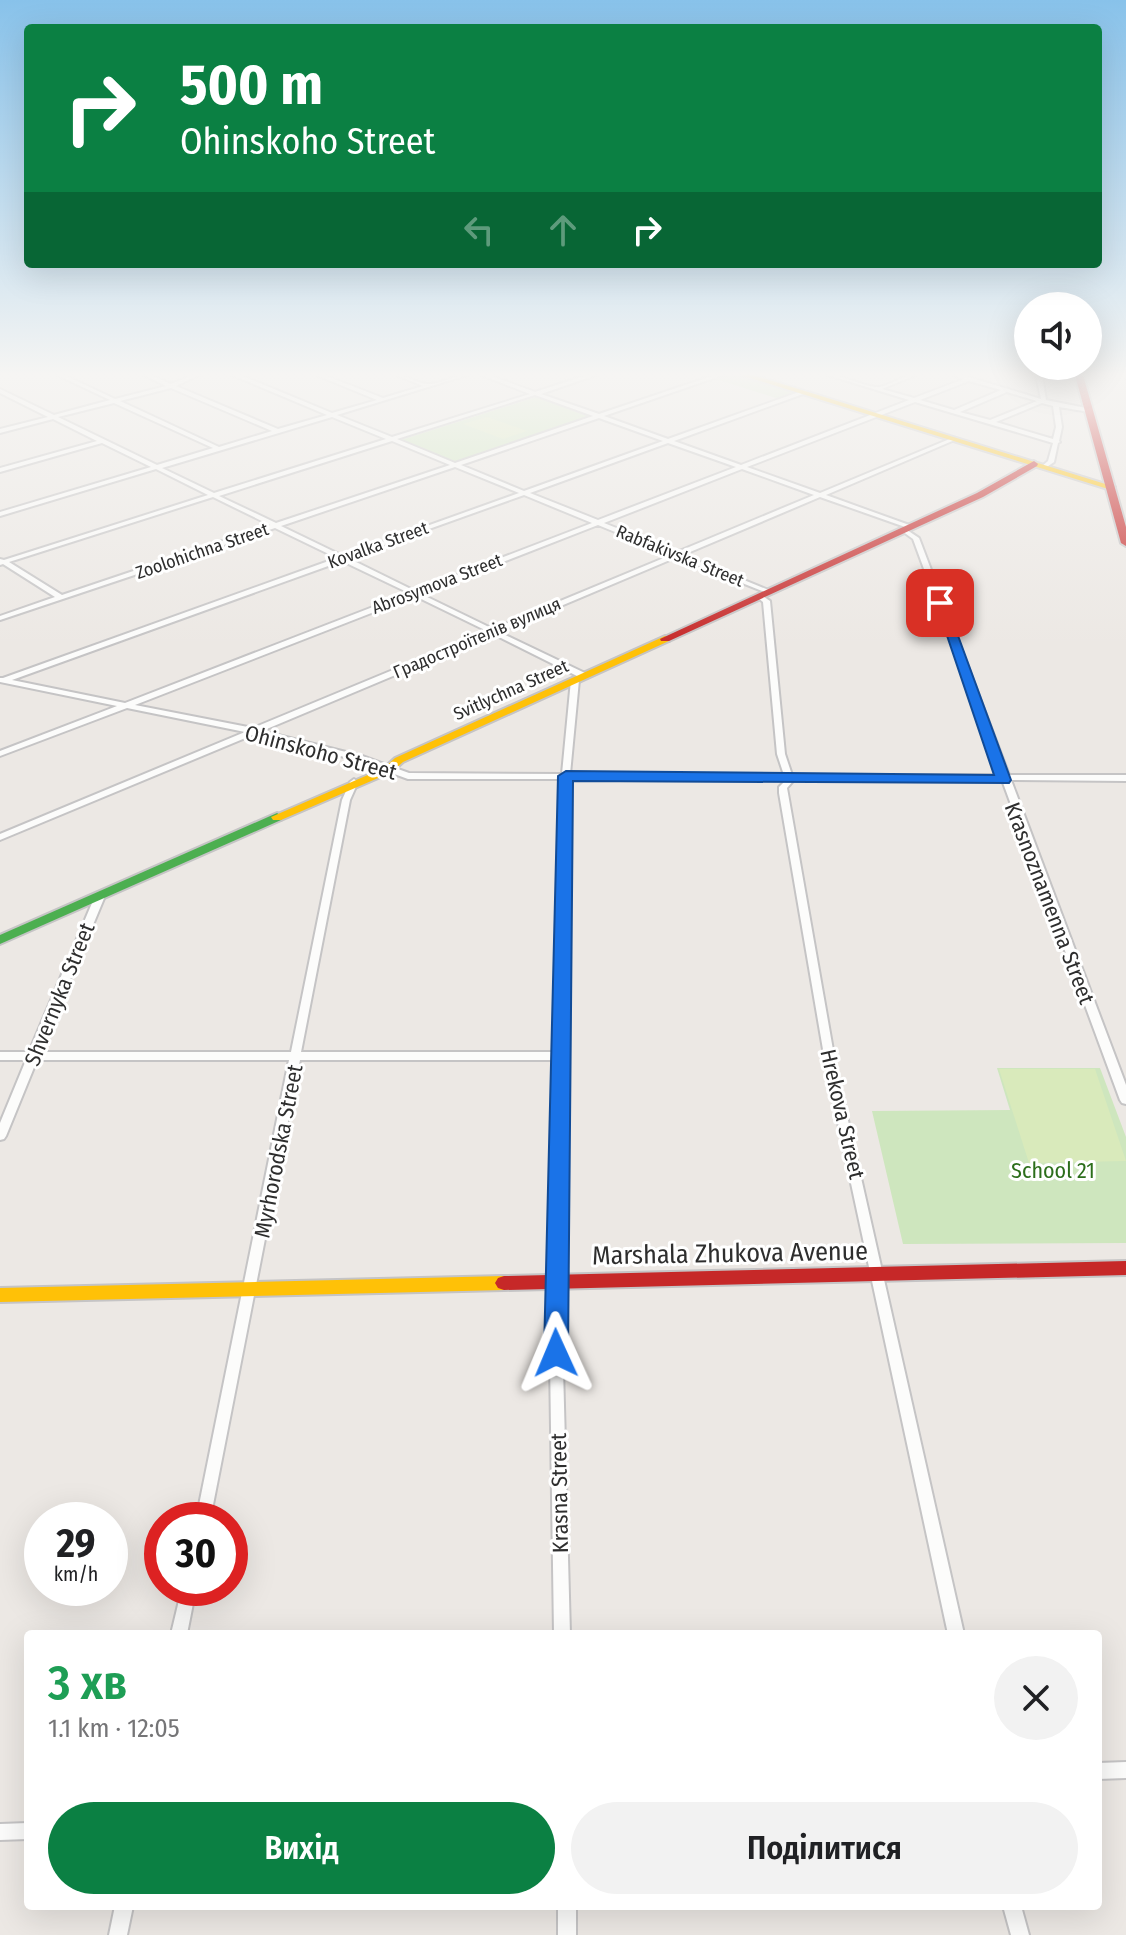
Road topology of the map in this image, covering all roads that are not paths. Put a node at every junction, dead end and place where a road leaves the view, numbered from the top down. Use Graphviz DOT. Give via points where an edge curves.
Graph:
graph roads {
  1 [pos="151,465"];
  2 [pos="165,465"];
  3 [pos="310,465"];
  4 [pos="456,465"];
  5 [pos="601,465"];
  6 [pos="736,465"];
  7 [pos="745,465"];
  8 [pos="891,465"];
  9 [pos="1039,465"];
  10 [pos="1040,465"];
  11 [pos="1105,465"];
  12 [pos="741,467"];
  13 [pos="156,468"];
  14 [pos="1111,487"];
  15 [pos="524,493"];
  16 [pos="820,495"];
  17 [pos="214,496"];
  18 [pos="0,514"];
  19 [pos="596,522"];
  20 [pos="275,526"];
  21 [pos="907,529"];
  22 [pos="1126,543"];
  23 [pos="677,555"];
  24 [pos="342,558"];
  25 [pos="1,562"];
  26 [pos="413,593"];
  27 [pos="764,594"];
  28 [pos="62,598"];
  29 [pos="0,618"];
  30 [pos="493,632"];
  31 [pos="579,678"];
  32 [pos="1,681"];
  33 [pos="122,706"];
  34 [pos="254,731"];
  35 [pos="0,754"];
  36 [pos="388,770"];
  37 [pos="566,776"];
  38 [pos="790,778"];
  39 [pos="1126,778"];
  40 [pos="1004,780"];
  41 [pos="354,782"];
  42 [pos="0,837"];
  43 [pos="100,896"];
  44 [pos="0,940"];
  45 [pos="0,1056"];
  46 [pos="563,1056"];
  47 [pos="33,1057"];
  48 [pos="296,1058"];
  49 [pos="1126,1100"];
  50 [pos="0,1136"];
  51 [pos="1126,1268"];
  52 [pos="877,1274"];
  53 [pos="558,1281"];
  54 [pos="250,1288"];
  55 [pos="0,1295"];
  56 [pos="207,1502"];
  57 [pos="185,1606"];
  58 [pos="180,1630"];
  59 [pos="562,1630"];
  60 [pos="955,1630"];
  61 [pos="1126,1770"];
  62 [pos="1102,1771"];
  63 [pos="24,1831"];
  64 [pos="0,1832"];
  65 [pos="123,1910"];
  66 [pos="567,1910"];
  67 [pos="1013,1910"];
  68 [pos="118,1935"];
  69 [pos="567,1935"];
  70 [pos="1020,1935"];
  1 -- 13 [label="street"];
  2 -- 13 [label="street"];
  3 -- 17 [label="street"];
  4 -- 15 [label="street, Rabfakivska Street"];
  4 -- 20 [label="street, Zoolohichna Street"];
  5 -- 15 [label="street, Kovalka Street"];
  6 -- 12 [label="street"];
  7 -- 12 [label="street, Abrosymova Street"];
  8 -- 16 [label="street, Градостроїтелiв вулиця"];
  9 -- 21 [label="street, Svitlychna Street"];
  10 -- 14 [label="street"];
  11 -- 14 [label="street"];
  12 -- 16 [label="street"];
  12 -- 19 [label="street, Abrosymova Street"];
  13 -- 17 [label="street"];
  13 -- 18 [label="street"];
  14 -- 22 [label="street"];
  15 -- 19 [label="street, Rabfakivska Street"];
  15 -- 24 [label="street, Kovalka Street"];
  16 -- 21 [label="street"];
  16 -- 23 [label="street, Градостроїтелiв вулиця"];
  17 -- 20 [label="street"];
  17 -- 25 [label="street"];
  19 -- 23 [label="street, Rabfakivska Street"];
  19 -- 26 [label="street, Abrosymova Street"];
  20 -- 24 [label="street"];
  20 -- 28 [label="street, Zoolohichna Street"];
  21 -- 27 [label="street, Svitlychna Street"];
  21 -- 40 [label="street, Krasnoznamenna Street" via="916,538"];
  23 -- 27 [label="street, Rabfakivska Street"];
  23 -- 30 [label="street, Градостроїтелiв вулиця"];
  24 -- 26 [label="street"];
  24 -- 32 [label="street, Kovalka Street"];
  25 -- 28 [label="street"];
  26 -- 30 [label="street"];
  26 -- 33 [label="street, Abrosymova Street"];
  27 -- 31 [label="street, Svitlychna Street"];
  27 -- 38 [label="street, Hrekova Street" via="781,754"];
  28 -- 29 [label="street, Zoolohichna Street"];
  30 -- 31 [label="street"];
  30 -- 34 [label="street, Градостроїтелiв вулиця"];
  31 -- 36 [label="street, Svitlychna Street" via="399,760"];
  31 -- 37 [label="street, Krasna Street"];
  32 -- 33 [label="street, Ohinskoho Street"];
  33 -- 34 [label="street, Ohinskoho Street"];
  33 -- 35 [label="street, Abrosymova Street"];
  34 -- 36 [label="street, Ohinskoho Street"];
  34 -- 42 [label="street, Градостроїтелiв вулиця"];
  36 -- 37 [label="street, Ohinskoho Street" via="408,776"];
  36 -- 41 [label="street, Svitlychna Street"];
  37 -- 38 [label="street, Ohinskoho Street"];
  37 -- 46 [label="street, Krasna Street"];
  38 -- 40 [label="street, Ohinskoho Street"];
  38 -- 52 [label="street, Hrekova Street" via="783,793 829,1057"];
  39 -- 40 [label="street, Ohinskoho Street"];
  40 -- 49 [label="street, Krasnoznamenna Street"];
  41 -- 43 [label="street, Svitlychna Street"];
  41 -- 48 [label="street, Myrhorodska Street" via="346,800"];
  43 -- 44 [label="street, Svitlychna Street"];
  43 -- 47 [label="street, Shvernyka Street"];
  45 -- 47 [label="street"];
  46 -- 48 [label="street"];
  46 -- 53 [label="street, Krasna Street"];
  47 -- 48 [label="street"];
  47 -- 50 [label="street, Shvernyka Street"];
  48 -- 54 [label="street, Myrhorodska Street"];
  51 -- 52 [label="street, Marshala Zhukova Avenue"];
  52 -- 53 [label="street, Marshala Zhukova Avenue"];
  52 -- 60 [label="street, Hrekova Street"];
  53 -- 54 [label="street, Marshala Zhukova Avenue"];
  53 -- 59 [label="street, Krasna Street"];
  54 -- 55 [label="street, Marshala Zhukova Avenue"];
  54 -- 56 [label="street, Myrhorodska Street"];
  57 -- 58 [label="street"];
  61 -- 62 [label="street"];
  63 -- 64 [label="street"];
  65 -- 68 [label="street"];
  66 -- 69 [label="street"];
  67 -- 70 [label="street"];
}
